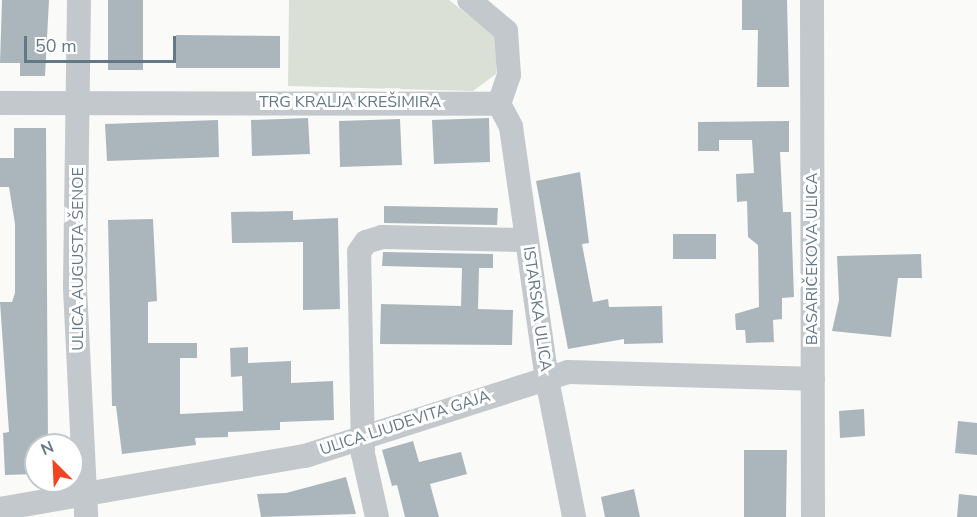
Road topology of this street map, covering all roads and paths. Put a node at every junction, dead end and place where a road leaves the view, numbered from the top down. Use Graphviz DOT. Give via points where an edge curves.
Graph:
graph roads {
  1 [pos="79,0"];
  2 [pos="469,0"];
  3 [pos="812,0"];
  4 [pos="0,103"];
  5 [pos="78,103"];
  6 [pos="499,104"];
  7 [pos="526,240"];
  8 [pos="547,379"];
  9 [pos="813,379"];
  10 [pos="362,438"];
  11 [pos="84,506"];
  12 [pos="0,509"];
  13 [pos="378,517"];
  14 [pos="574,517"];
  15 [pos="813,517"];
  1 -- 5 [label="street, ULICA AUGUSTA ŠENOE"];
  2 -- 6 [label="street" via="506,31 509,75"];
  3 -- 9 [label="street, BASARIČEKOVA ULICA"];
  4 -- 5 [label="street, TRG KRALJA KREŠIMIRA"];
  5 -- 6 [label="street, TRG KRALJA KREŠIMIRA"];
  5 -- 11 [label="street, ULICA AUGUSTA ŠENOE" via="75,288"];
  6 -- 7 [label="street, ISTARSKA ULICA" via="511,127"];
  7 -- 8 [label="street, ISTARSKA ULICA"];
  7 -- 10 [label="street" via="382,237 366,242 358,261"];
  8 -- 9 [label="street, ULICA LJUDEVITA GAJA" via="568,372"];
  8 -- 10 [label="street, ULICA LJUDEVITA GAJA"];
  8 -- 14 [label="street, ISTARSKA ULICA"];
  9 -- 15 [label="street, BASARIČEKOVA ULICA"];
  10 -- 11 [label="street, ULICA LJUDEVITA GAJA" via="305,456"];
  10 -- 13 [label="street"];
  11 -- 12 [label="street, ULICA LJUDEVITA GAJA"];
}
